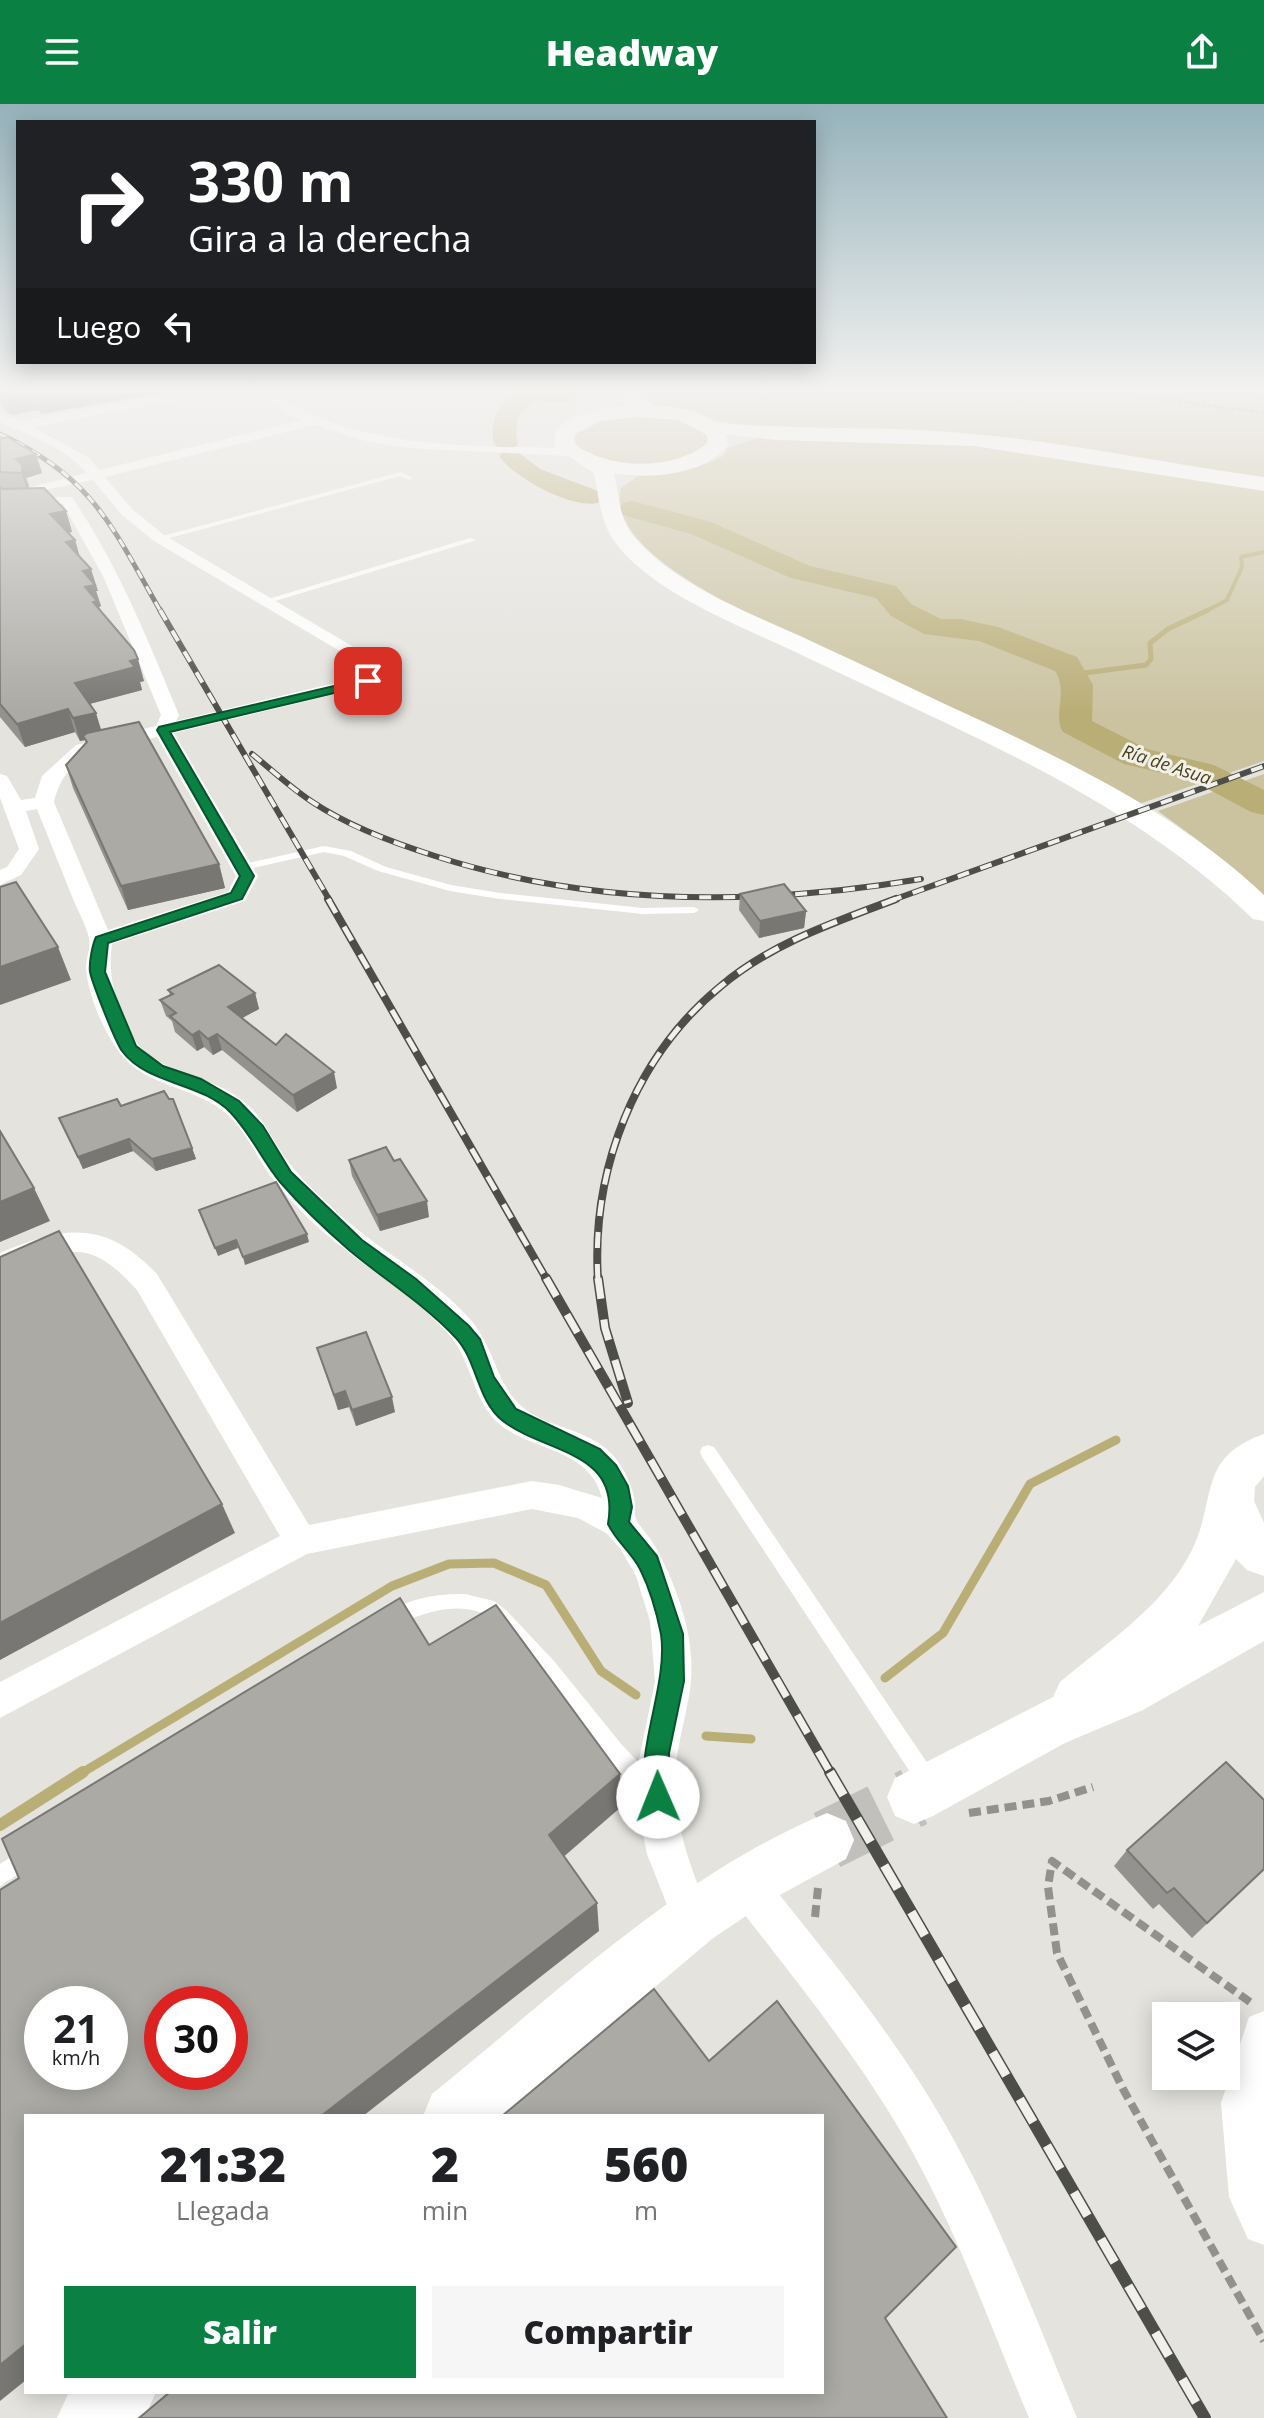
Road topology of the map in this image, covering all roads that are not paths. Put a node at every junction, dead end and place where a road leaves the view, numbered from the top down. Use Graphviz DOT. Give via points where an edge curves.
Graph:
graph roads {
  1 [pos="9,497"];
  2 [pos="115,497"];
  3 [pos="314,497"];
  4 [pos="608,497"];
  5 [pos="159,538"];
  6 [pos="473,540"];
  7 [pos="269,600"];
  8 [pos="163,730"];
  9 [pos="0,780"];
  10 [pos="44,802"];
  11 [pos="15,807"];
  12 [pos="244,867"];
  13 [pos="0,879"];
  14 [pos="694,910"];
  15 [pos="1264,912"];
  16 [pos="101,940"];
  17 [pos="0,1265"];
  18 [pos="708,1452"];
  19 [pos="1264,1453"];
  20 [pos="1231,1506"];
  21 [pos="618,1524"];
  22 [pos="301,1541"];
  23 [pos="1264,1555"];
  24 [pos="1264,1615"];
  25 [pos="379,1627"];
  26 [pos="0,1701"];
  27 [pos="1047,1725"];
  28 [pos="658,1797"];
  29 [pos="934,1799"];
  30 [pos="827,1840"];
  31 [pos="38,1849"];
  32 [pos="0,1876"];
  33 [pos="745,1883"];
  34 [pos="692,1919"];
  35 [pos="1264,2032"];
  36 [pos="456,2114"];
  37 [pos="1264,2223"];
  38 [pos="120,2394"];
  39 [pos="91,2418"];
  40 [pos="1053,2418"];
  1 -- 8 [label="street" via="9,502 67,500 81,520 125,606 170,715"];
  2 -- 5 [label="street"];
  3 -- 5 [label="lane"];
  4 -- 15 [label="street" via="611,518 634,550 678,583 1112,797 1207,861"];
  5 -- 7 [label="street"];
  6 -- 7 [label="lane"];
  7 -- 8 [label="street" via="392,675"];
  8 -- 10 [label="street" via="83,749 49,780"];
  8 -- 12 [label="street"];
  9 -- 11 [label="street"];
  10 -- 11 [label="street"];
  10 -- 16 [label="street"];
  11 -- 13 [label="street" via="29,849 14,871"];
  12 -- 14 [label="lane" via="324,849 487,894 598,908"];
  12 -- 16 [label="street" via="247,876 237,896"];
  16 -- 21 [label="street" via="98,972 129,1049 157,1070 234,1105 257,1130 285,1177 355,1245 450,1318 473,1344 485,1380 509,1415 593,1455 609,1471 621,1507"];
  17 -- 22 [label="street" via="61,1241 110,1248 133,1265"];
  18 -- 29 [label="lane"];
  19 -- 20 [label="street" via="1236,1474"];
  20 -- 23 [label="street" via="1239,1527"];
  20 -- 27 [label="street" via="1211,1562 1180,1611"];
  21 -- 22 [label="street" via="567,1499 532,1495"];
  21 -- 28 [label="street" via="649,1563 672,1634 673,1681 657,1753"];
  22 -- 26 [label="street"];
  24 -- 27 [label="street" via="1125,1693"];
  25 -- 28 [label="lane" via="406,1610 457,1601 490,1607 539,1653 626,1767"];
  27 -- 29 [label="street"];
  28 -- 34 [label="street" via="671,1865"];
  30 -- 33 [label="street"];
  31 -- 32 [label="lane"];
  33 -- 34 [label="street"];
  33 -- 40 [label="street" via="843,2008 909,2105 958,2198"];
  34 -- 36 [label="street"];
  35 -- 37 [label="street" via="1242,2103 1251,2197"];
  38 -- 39 [label="street"];
}
